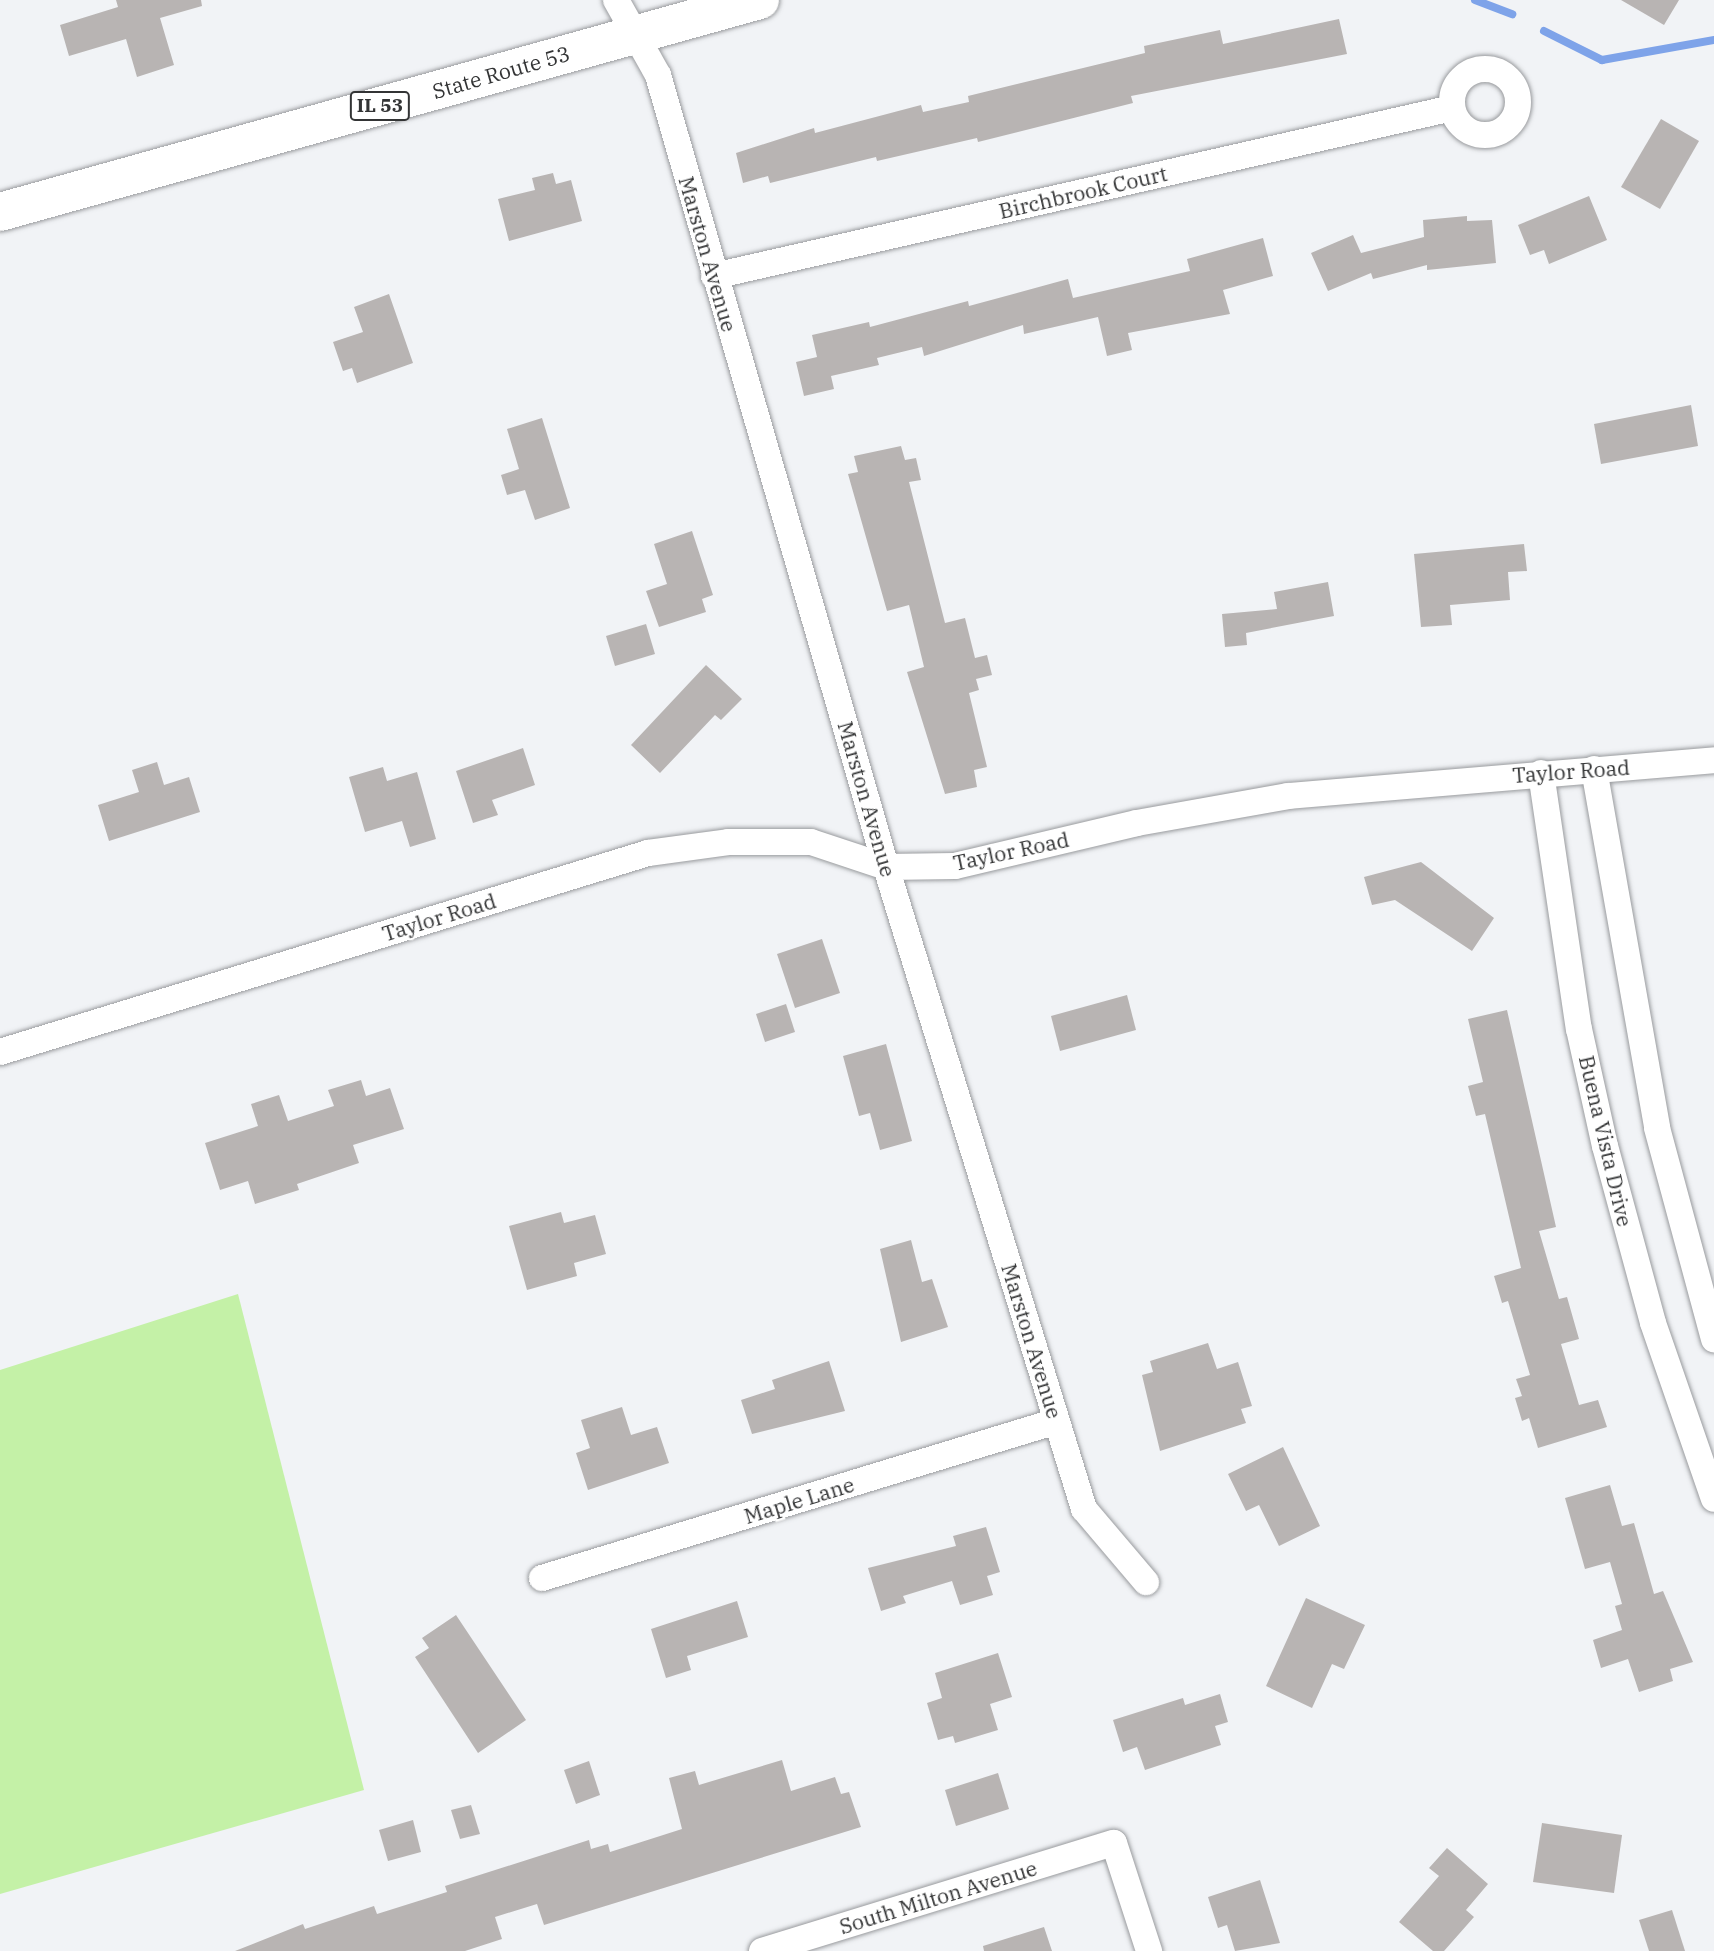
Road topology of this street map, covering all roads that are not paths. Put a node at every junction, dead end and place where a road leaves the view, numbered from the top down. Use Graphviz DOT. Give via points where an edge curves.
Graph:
graph roads {
  1 [pos="616,0"];
  2 [pos="760,0"];
  3 [pos="635,35"];
  4 [pos="1451,108"];
  5 [pos="0,212"];
  6 [pos="714,276"];
  7 [pos="1714,760"];
  8 [pos="1594,769"];
  9 [pos="1541,773"];
  10 [pos="886,867"];
  11 [pos="0,1052"];
  12 [pos="1714,1339"];
  13 [pos="1057,1421"];
  14 [pos="1714,1499"];
  15 [pos="542,1578"];
  16 [pos="1146,1582"];
  17 [pos="762,1951"];
  18 [pos="1149,1951"];
  1 -- 3 [label="street, Marston Avenue"];
  2 -- 3 [label="main road, State Route 53 / IL 53"];
  3 -- 5 [label="main road, State Route 53 / IL 53"];
  3 -- 6 [label="street, Marston Avenue" via="657,75"];
  4 -- 6 [label="street, Birchbrook Court"];
  6 -- 10 [label="street, Marston Avenue"];
  7 -- 8 [label="street, Taylor Road"];
  8 -- 9 [label="street, Taylor Road"];
  8 -- 12 [label="street" via="1657,1128"];
  9 -- 10 [label="street, Taylor Road" via="1288,796 1137,823 955,866"];
  9 -- 14 [label="street, Buena Vista Drive" via="1574,1001 1605,1146 1653,1323"];
  10 -- 11 [label="street, Taylor Road" via="811,842 728,842 648,853"];
  10 -- 13 [label="street, Marston Avenue"];
  13 -- 15 [label="street, Maple Lane"];
  13 -- 16 [label="street, Marston Avenue" via="1084,1510"];
  17 -- 18 [label="street, South Milton Avenue" via="1114,1843"];
}
